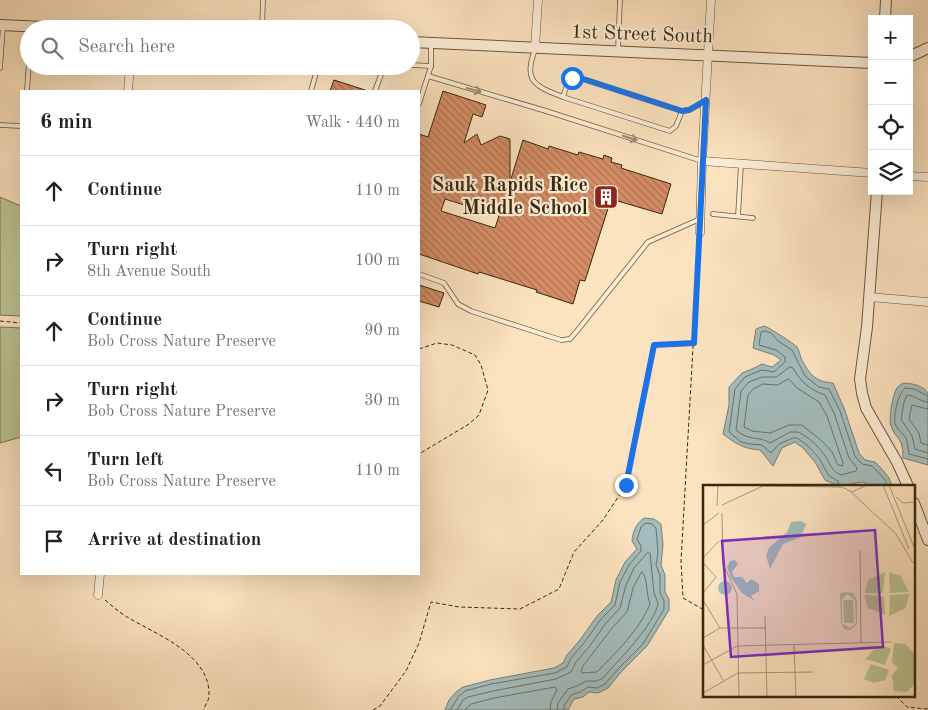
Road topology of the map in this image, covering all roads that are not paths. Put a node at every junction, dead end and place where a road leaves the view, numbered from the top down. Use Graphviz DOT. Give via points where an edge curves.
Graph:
graph roads {
  1 [pos="263,0"];
  2 [pos="538,0"];
  3 [pos="620,0"];
  4 [pos="712,0"];
  5 [pos="886,0"];
  6 [pos="885,15"];
  7 [pos="262,20"];
  8 [pos="1,25"];
  9 [pos="20,26"];
  10 [pos="420,42"];
  11 [pos="431,43"];
  12 [pos="536,47"];
  13 [pos="928,48"];
  14 [pos="618,52"];
  15 [pos="709,55"];
  16 [pos="913,55"];
  17 [pos="868,63"];
  18 [pos="420,65"];
  19 [pos="431,66"];
  20 [pos="0,68"];
  21 [pos="28,75"];
  22 [pos="129,75"];
  23 [pos="315,75"];
  24 [pos="381,75"];
  25 [pos="428,76"];
  26 [pos="27,90"];
  27 [pos="128,90"];
  28 [pos="311,90"];
  29 [pos="375,90"];
  30 [pos="564,97"];
  31 [pos="706,100"];
  32 [pos="420,101"];
  33 [pos="682,111"];
  34 [pos="0,125"];
  35 [pos="20,126"];
  36 [pos="702,161"];
  37 [pos="741,164"];
  38 [pos="868,173"];
  39 [pos="913,176"];
  40 [pos="928,177"];
  41 [pos="877,195"];
  42 [pos="713,214"];
  43 [pos="738,216"];
  44 [pos="753,218"];
  45 [pos="700,219"];
  46 [pos="700,233"];
  47 [pos="420,274"];
  48 [pos="869,297"];
  49 [pos="928,302"];
  50 [pos="908,485"];
  51 [pos="916,508"];
  52 [pos="928,540"];
  53 [pos="100,575"];
  54 [pos="98,595"];
  1 -- 7 [label="lane"];
  2 -- 12 [label="street"];
  3 -- 14 [label="lane"];
  4 -- 15 [label="street"];
  5 -- 6 [label="street"];
  8 -- 9 [label="street"];
  8 -- 20 [label="lane"];
  10 -- 11 [label="street, 1st Street South"];
  11 -- 12 [label="street, 1st Street South"];
  11 -- 19 [label="lane"];
  12 -- 14 [label="street, 1st Street South"];
  12 -- 30 [label="lane" via="530,60 532,81"];
  13 -- 16 [label="street"];
  14 -- 15 [label="street, 1st Street South"];
  15 -- 17 [label="street, 1st Street South"];
  15 -- 31 [label="street"];
  18 -- 19 [label="lane"];
  19 -- 25 [label="lane"];
  21 -- 26 [label="lane"];
  22 -- 27 [label="street"];
  23 -- 28 [label="lane"];
  24 -- 29 [label="lane"];
  25 -- 32 [label="lane"];
  25 -- 36 [label="lane, one-way"];
  30 -- 33 [label="lane" via="670,131 676,126"];
  30 -- 33 [label="lane" via="568,82 574,76"];
  31 -- 33 [label="lane"];
  31 -- 36 [label="street"];
  34 -- 35 [label="lane"];
  36 -- 37 [label="street"];
  36 -- 45 [label="street"];
  37 -- 38 [label="street"];
  37 -- 43 [label="lane"];
  39 -- 40 [label="street"];
  41 -- 48 [label="street"];
  42 -- 43 [label="lane"];
  43 -- 44 [label="lane"];
  45 -- 46 [label="street"];
  45 -- 47 [label="lane" via="648,242 577,331 570,338 561,340 471,311 458,304 444,283"];
  48 -- 49 [label="street"];
  48 -- 50 [label="street" via="860,379 862,393 866,408"];
  51 -- 52 [label="street"];
  53 -- 54 [label="street"];
}
